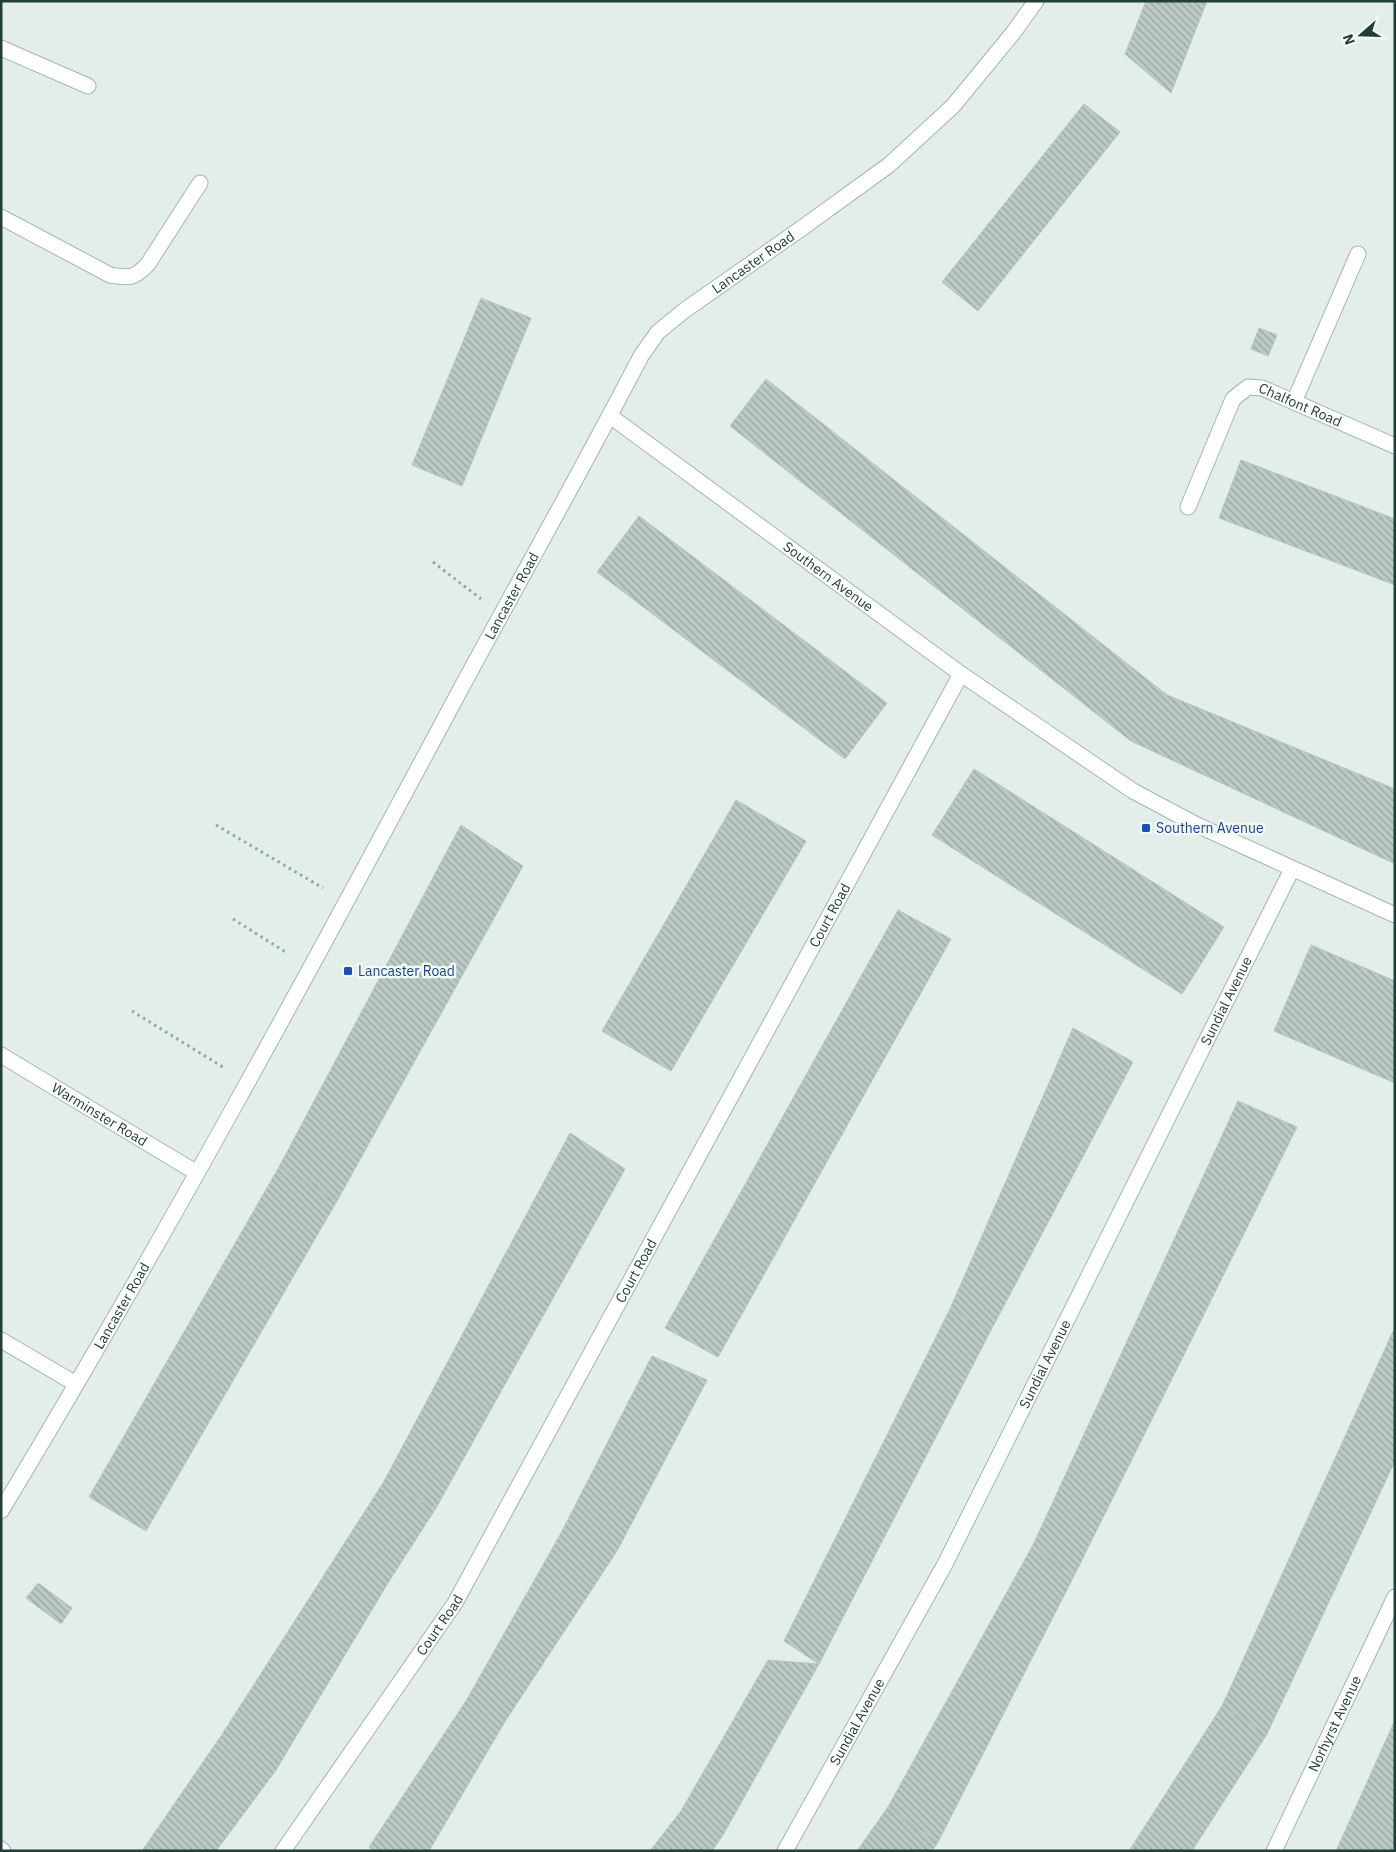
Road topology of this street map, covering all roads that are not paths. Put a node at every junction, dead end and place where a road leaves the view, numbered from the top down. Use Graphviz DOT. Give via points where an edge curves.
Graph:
graph roads {
  1 [pos="1036,1"];
  2 [pos="1,48"];
  3 [pos="88,86"];
  4 [pos="200,183"];
  5 [pos="1,217"];
  6 [pos="1358,254"];
  7 [pos="1294,402"];
  8 [pos="610,416"];
  9 [pos="1395,446"];
  10 [pos="1188,507"];
  11 [pos="961,674"];
  12 [pos="1292,869"];
  13 [pos="1395,915"];
  14 [pos="1,1055"];
  15 [pos="197,1173"];
  16 [pos="1,1340"];
  17 [pos="76,1384"];
  18 [pos="1,1511"];
  19 [pos="1395,1597"];
  20 [pos="283,1851"];
  21 [pos="785,1851"];
  22 [pos="1274,1851"];
  1 -- 8 [label="street, Lancaster Road" via="953,106 889,165 658,332 641,356"];
  2 -- 3 [label="street"];
  4 -- 5 [label="street" via="148,264 137,275 126,278 110,275"];
  6 -- 7 [label="street"];
  7 -- 9 [label="street, Chalfont Road"];
  7 -- 10 [label="street, Chalfont Road" via="1262,388 1248,387 1233,399"];
  8 -- 11 [label="street, Southern Avenue"];
  8 -- 15 [label="street, Lancaster Road"];
  11 -- 12 [label="street, Southern Avenue" via="1132,791"];
  11 -- 20 [label="street, Court Road" via="455,1602"];
  12 -- 13 [label="street, Southern Avenue"];
  12 -- 21 [label="street, Sundial Avenue" via="945,1564"];
  14 -- 15 [label="street, Warminster Road"];
  15 -- 17 [label="street, Lancaster Road"];
  16 -- 17 [label="street"];
  17 -- 18 [label="street, Lancaster Road"];
  19 -- 22 [label="street, Norhyrst Avenue"];
}
